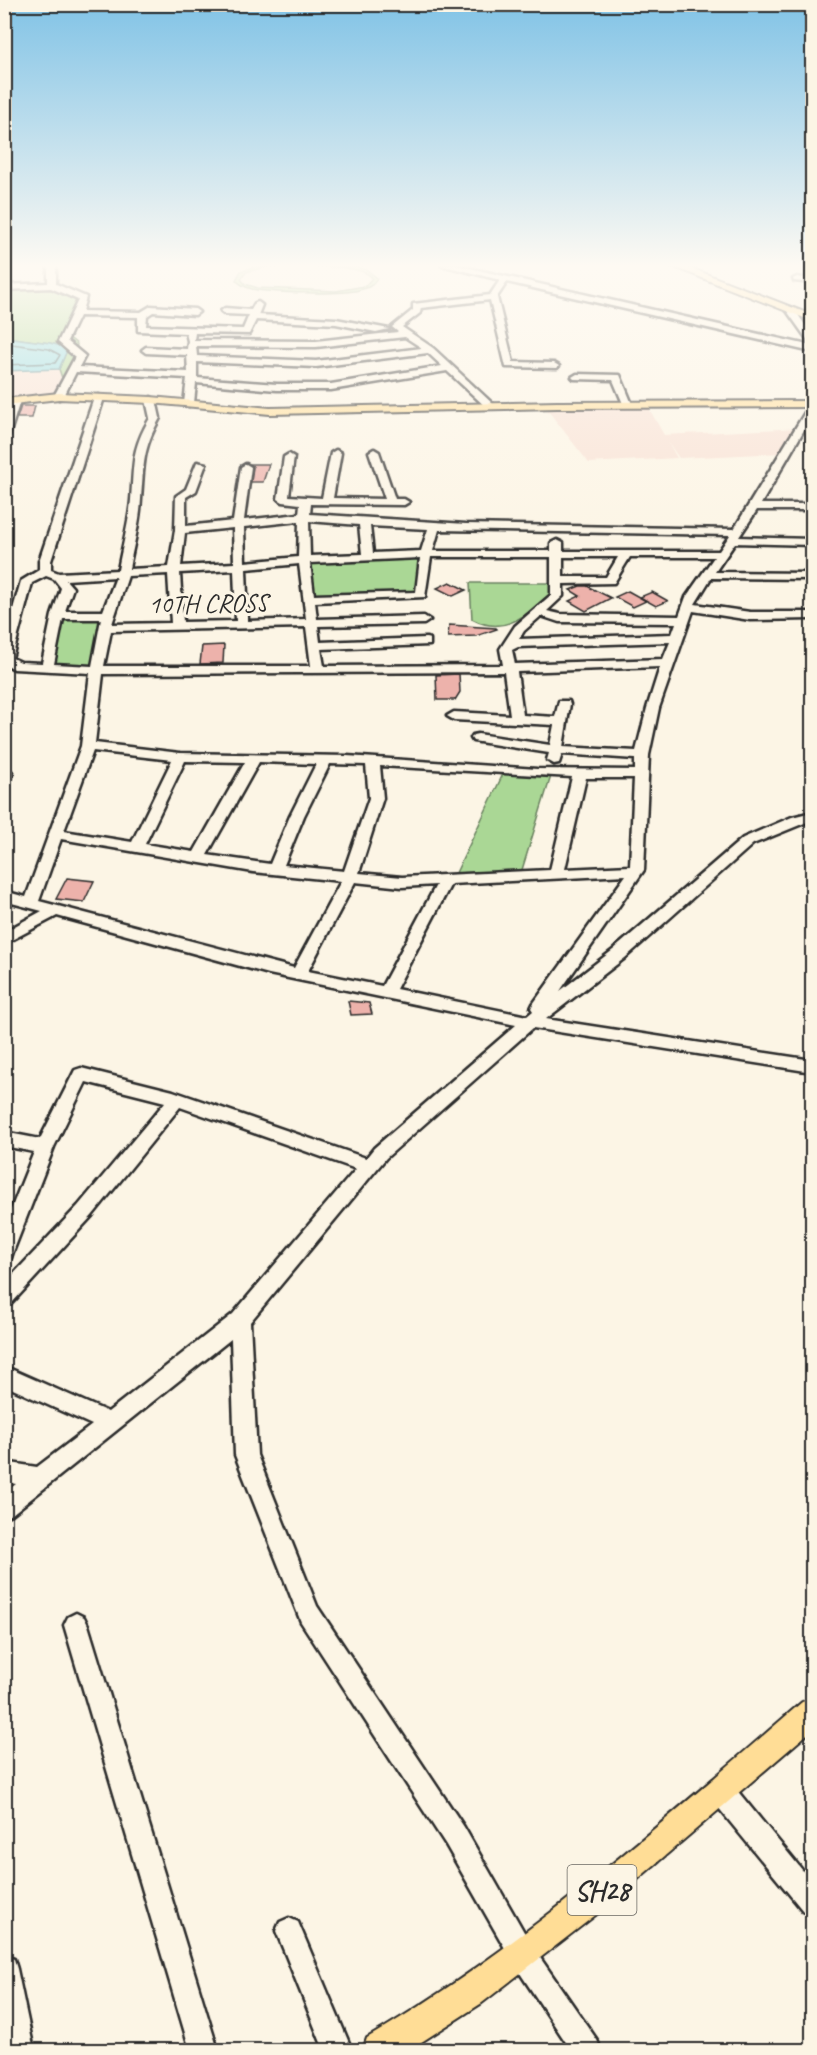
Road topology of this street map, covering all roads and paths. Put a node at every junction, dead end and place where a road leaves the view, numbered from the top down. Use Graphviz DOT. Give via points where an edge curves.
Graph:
graph roads {
  1 [pos="78,361"];
  2 [pos="192,361"];
  3 [pos="289,361"];
  4 [pos="341,361"];
  5 [pos="442,361"];
  6 [pos="508,361"];
  7 [pos="295,363"];
  8 [pos="554,366"];
  9 [pos="450,368"];
  10 [pos="74,369"];
  11 [pos="577,377"];
  12 [pos="191,378"];
  13 [pos="59,396"];
  14 [pos="99,398"];
  15 [pos="151,400"];
  16 [pos="10,401"];
  17 [pos="189,403"];
  18 [pos="627,404"];
  19 [pos="813,404"];
  20 [pos="490,406"];
  21 [pos="813,409"];
  22 [pos="4,436"];
  23 [pos="374,452"];
  24 [pos="336,453"];
  25 [pos="289,457"];
  26 [pos="201,464"];
  27 [pos="246,467"];
  28 [pos="306,501"];
  29 [pos="327,501"];
  30 [pos="390,502"];
  31 [pos="404,502"];
  32 [pos="754,507"];
  33 [pos="813,507"];
  34 [pos="304,517"];
  35 [pos="238,523"];
  36 [pos="364,523"];
  37 [pos="434,527"];
  38 [pos="556,529"];
  39 [pos="180,530"];
  40 [pos="734,536"];
  41 [pos="813,542"];
  42 [pos="557,553"];
  43 [pos="426,554"];
  44 [pos="626,554"];
  45 [pos="722,554"];
  46 [pos="368,557"];
  47 [pos="304,560"];
  48 [pos="240,566"];
  49 [pos="174,570"];
  50 [pos="45,572"];
  51 [pos="123,572"];
  52 [pos="707,576"];
  53 [pos="813,576"];
  54 [pos="58,577"];
  55 [pos="557,580"];
  56 [pos="309,599"];
  57 [pos="688,606"];
  58 [pos="539,612"];
  59 [pos="58,615"];
  60 [pos="108,615"];
  61 [pos="813,616"];
  62 [pos="684,620"];
  63 [pos="424,621"];
  64 [pos="312,624"];
  65 [pos="242,625"];
  66 [pos="177,627"];
  67 [pos="105,628"];
  68 [pos="677,638"];
  69 [pos="426,642"];
  70 [pos="315,646"];
  71 [pos="506,649"];
  72 [pos="5,658"];
  73 [pos="668,663"];
  74 [pos="47,667"];
  75 [pos="511,668"];
  76 [pos="97,670"];
  77 [pos="318,670"];
  78 [pos="564,704"];
  79 [pos="454,716"];
  80 [pos="517,719"];
  81 [pos="561,721"];
  82 [pos="478,738"];
  83 [pos="88,746"];
  84 [pos="555,751"];
  85 [pos="642,755"];
  86 [pos="180,757"];
  87 [pos="254,759"];
  88 [pos="325,760"];
  89 [pos="373,762"];
  90 [pos="552,773"];
  91 [pos="580,773"];
  92 [pos="642,774"];
  93 [pos="813,816"];
  94 [pos="57,834"];
  95 [pos="136,848"];
  96 [pos="198,858"];
  97 [pos="275,869"];
  98 [pos="637,870"];
  99 [pos="556,874"];
  100 [pos="350,877"];
  101 [pos="446,880"];
  102 [pos="4,896"];
  103 [pos="32,903"];
  104 [pos="56,910"];
  105 [pos="4,939"];
  106 [pos="298,975"];
  107 [pos="386,993"];
  108 [pos="530,1022"];
  109 [pos="813,1066"];
  110 [pos="176,1100"];
  111 [pos="4,1139"];
  112 [pos="45,1147"];
  113 [pos="369,1166"];
  114 [pos="4,1252"];
  115 [pos="4,1299"];
  116 [pos="240,1320"];
  117 [pos="4,1375"];
  118 [pos="111,1423"];
  119 [pos="4,1472"];
  120 [pos="41,1478"];
  121 [pos="4,1507"];
  122 [pos="76,1625"];
  123 [pos="813,1712"];
  124 [pos="722,1792"];
  125 [pos="813,1902"];
  126 [pos="290,1931"];
  127 [pos="523,1955"];
  128 [pos="4,1969"];
  129 [pos="20,2050"];
  130 [pos="204,2050"];
  131 [pos="338,2050"];
  132 [pos="379,2050"];
  133 [pos="587,2050"];
  1 -- 10 [label="street"];
  2 -- 12 [label="street"];
  3 -- 7 [label="street"];
  4 -- 7 [label="street"];
  5 -- 9 [label="street"];
  6 -- 8 [label="street" via="509,365"];
  9 -- 12 [label="street" via="323,387 277,387"];
  9 -- 20 [label="street"];
  10 -- 12 [label="street"];
  10 -- 13 [label="street"];
  11 -- 18 [label="street" via="617,377"];
  12 -- 17 [label="street"];
  13 -- 14 [label="main road"];
  13 -- 16 [label="main road"];
  14 -- 15 [label="main road"];
  14 -- 50 [label="street" via="45,561"];
  15 -- 17 [label="main road"];
  15 -- 51 [label="street" via="154,418 141,448"];
  16 -- 22 [label="street"];
  17 -- 20 [label="main road" via="270,411"];
  18 -- 19 [label="main road"];
  18 -- 20 [label="main road"];
  21 -- 32 [label="street"];
  23 -- 30 [label="street"];
  24 -- 29 [label="street"];
  25 -- 28 [label="street" via="283,499"];
  26 -- 39 [label="street" via="191,491 181,496"];
  27 -- 35 [label="street"];
  28 -- 29 [label="street"];
  28 -- 34 [label="street"];
  29 -- 30 [label="street"];
  30 -- 31 [label="street"];
  32 -- 33 [label="street"];
  32 -- 40 [label="street"];
  34 -- 35 [label="street"];
  34 -- 36 [label="street"];
  34 -- 47 [label="street"];
  35 -- 39 [label="street"];
  35 -- 48 [label="street"];
  36 -- 37 [label="street"];
  36 -- 46 [label="street"];
  37 -- 38 [label="street"];
  37 -- 43 [label="street"];
  38 -- 40 [label="street"];
  38 -- 42 [label="street"];
  39 -- 49 [label="street"];
  40 -- 41 [label="street"];
  40 -- 45 [label="street"];
  42 -- 43 [label="street"];
  42 -- 44 [label="street"];
  42 -- 55 [label="street"];
  43 -- 46 [label="street"];
  43 -- 56 [label="street" via="421,595"];
  44 -- 45 [label="street"];
  44 -- 55 [label="street" via="610,581"];
  45 -- 52 [label="street"];
  46 -- 47 [label="street"];
  47 -- 48 [label="street"];
  47 -- 56 [label="street"];
  48 -- 49 [label="street"];
  48 -- 65 [label="street"];
  49 -- 51 [label="street"];
  49 -- 66 [label="street"];
  50 -- 54 [label="street"];
  50 -- 72 [label="street" via="27,581"];
  51 -- 54 [label="street"];
  51 -- 60 [label="street"];
  52 -- 53 [label="street"];
  52 -- 57 [label="street"];
  54 -- 59 [label="street" via="67,588"];
  55 -- 58 [label="street" via="557,596"];
  56 -- 64 [label="street"];
  57 -- 61 [label="street" via="750,616"];
  57 -- 62 [label="street"];
  58 -- 62 [label="street" via="560,618"];
  58 -- 71 [label="street" via="519,629"];
  59 -- 60 [label="street"];
  59 -- 74 [label="street"];
  60 -- 67 [label="street"];
  62 -- 68 [label="street"];
  63 -- 64 [label="street, 10TH CROSS"];
  64 -- 65 [label="street, 10TH CROSS"];
  64 -- 70 [label="street"];
  65 -- 66 [label="street, 10TH CROSS"];
  66 -- 67 [label="street, 10TH CROSS"];
  67 -- 76 [label="street"];
  68 -- 71 [label="street" via="515,643"];
  68 -- 73 [label="street"];
  69 -- 70 [label="street"];
  70 -- 77 [label="street"];
  71 -- 75 [label="street"];
  72 -- 74 [label="street" via="18,666"];
  73 -- 75 [label="street"];
  73 -- 85 [label="street"];
  74 -- 76 [label="street"];
  75 -- 77 [label="street"];
  75 -- 80 [label="street"];
  76 -- 77 [label="street"];
  76 -- 83 [label="street"];
  78 -- 81 [label="street"];
  79 -- 80 [label="street"];
  80 -- 81 [label="street"];
  81 -- 84 [label="street"];
  82 -- 84 [label="street"];
  83 -- 86 [label="street"];
  83 -- 94 [label="street"];
  84 -- 85 [label="street"];
  84 -- 90 [label="street"];
  85 -- 92 [label="street"];
  86 -- 87 [label="street"];
  86 -- 95 [label="street"];
  87 -- 88 [label="street"];
  87 -- 96 [label="street"];
  88 -- 89 [label="street"];
  88 -- 97 [label="street"];
  89 -- 90 [label="street"];
  89 -- 100 [label="street" via="376,798"];
  90 -- 91 [label="street"];
  91 -- 92 [label="street"];
  91 -- 99 [label="street"];
  92 -- 98 [label="street"];
  93 -- 108 [label="street" via="748,841 619,954"];
  94 -- 95 [label="street"];
  94 -- 103 [label="street"];
  95 -- 96 [label="street"];
  96 -- 97 [label="street"];
  97 -- 100 [label="street"];
  98 -- 99 [label="street"];
  98 -- 108 [label="street"];
  99 -- 101 [label="street"];
  100 -- 101 [label="street" via="402,882"];
  100 -- 106 [label="street"];
  101 -- 107 [label="street"];
  102 -- 103 [label="street"];
  103 -- 104 [label="street"];
  104 -- 105 [label="street"];
  104 -- 106 [label="street"];
  106 -- 107 [label="street"];
  107 -- 108 [label="street"];
  108 -- 109 [label="street"];
  108 -- 113 [label="street"];
  110 -- 112 [label="street" via="81,1074"];
  110 -- 113 [label="street"];
  110 -- 115 [label="street" via="85,1211"];
  111 -- 112 [label="street"];
  112 -- 114 [label="street"];
  113 -- 116 [label="street"];
  116 -- 118 [label="street"];
  116 -- 127 [label="street" via="246,1455 309,1614 455,1836"];
  117 -- 118 [label="street"];
  118 -- 120 [label="street"];
  119 -- 120 [label="street"];
  120 -- 121 [label="street"];
  122 -- 130 [label="street"];
  123 -- 124 [label="main road, SH28"];
  124 -- 125 [label="street"];
  124 -- 127 [label="main road, SH28"];
  126 -- 131 [label="street"];
  127 -- 132 [label="main road, SH28" via="471,1994"];
  127 -- 133 [label="street"];
  128 -- 129 [label="street"];
}
